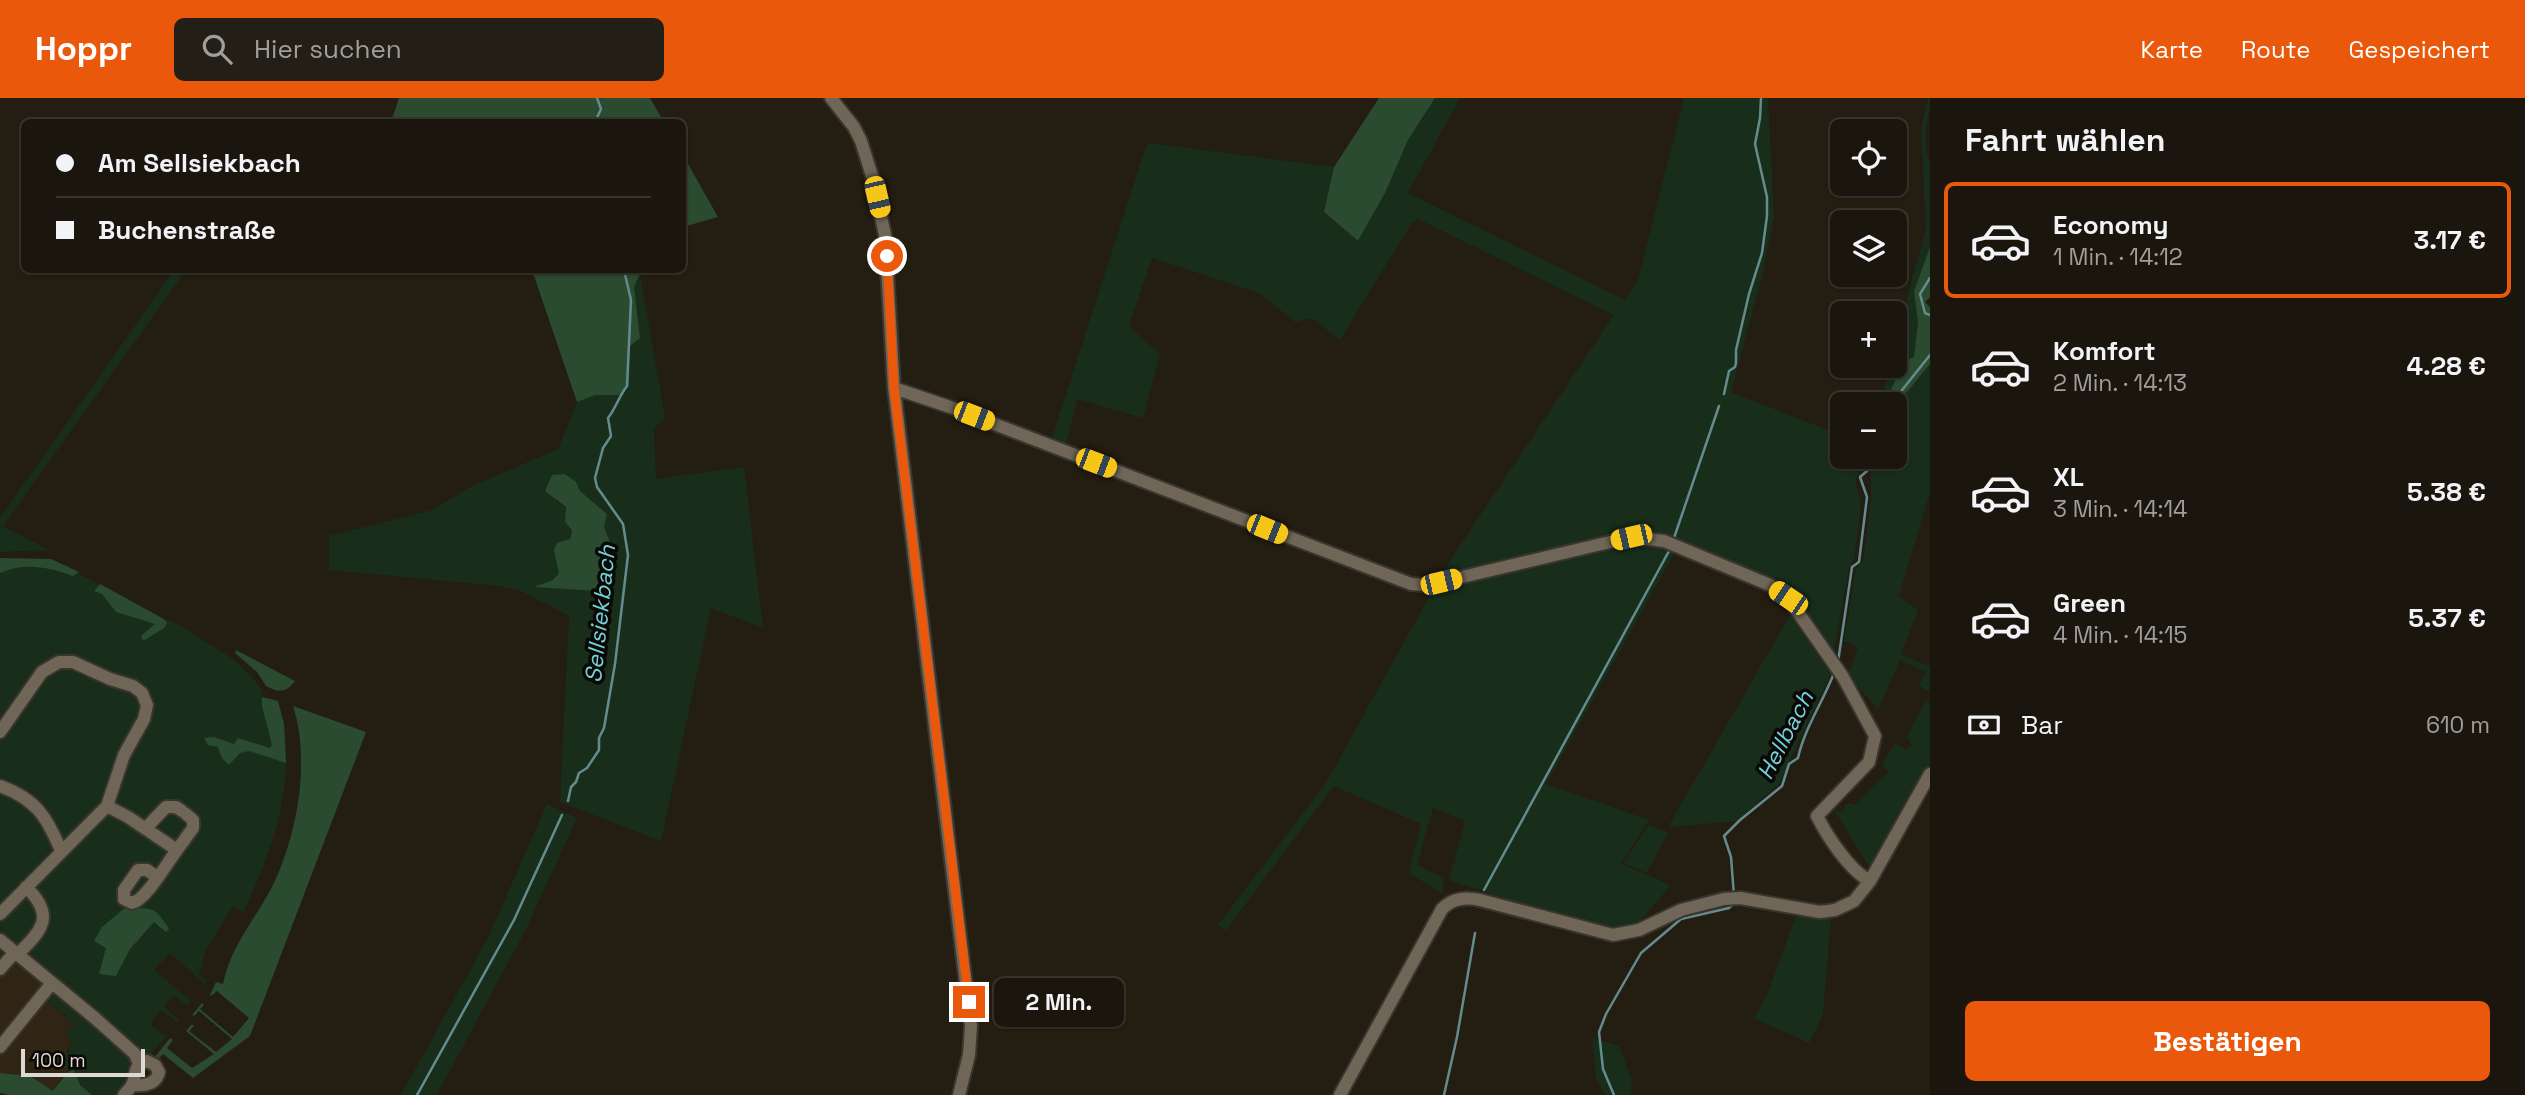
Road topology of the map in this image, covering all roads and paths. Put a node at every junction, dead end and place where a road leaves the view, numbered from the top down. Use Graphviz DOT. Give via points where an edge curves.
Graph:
graph roads {
  1 [pos="831,98"];
  2 [pos="894,388"];
  3 [pos="1,728"];
  4 [pos="1930,774"];
  5 [pos="0,786"];
  6 [pos="107,806"];
  7 [pos="146,828"];
  8 [pos="177,850"];
  9 [pos="61,851"];
  10 [pos="157,877"];
  11 [pos="1870,881"];
  12 [pos="26,887"];
  13 [pos="0,914"];
  14 [pos="0,940"];
  15 [pos="16,953"];
  16 [pos="0,969"];
  17 [pos="52,983"];
  18 [pos="0,1047"];
  19 [pos="139,1063"];
  20 [pos="133,1085"];
  21 [pos="124,1095"];
  22 [pos="959,1095"];
  23 [pos="1340,1095"];
  1 -- 2 [label="street" via="861,141 881,214"];
  2 -- 11 [label="street" via="1411,584 1441,582 1645,537 1770,585 1788,598 1843,677 1875,736 1869,762 1817,816 1837,848"];
  2 -- 22 [label="street" via="971,1026"];
  3 -- 6 [label="street" via="41,673 59,662 84,666 142,693 147,711 124,755"];
  4 -- 11 [label="street"];
  5 -- 9 [label="street" via="37,808"];
  6 -- 7 [label="street"];
  6 -- 9 [label="street"];
  7 -- 8 [label="street"];
  7 -- 8 [label="street" via="166,807 176,807 194,824"];
  8 -- 10 [label="street"];
  9 -- 12 [label="street"];
  11 -- 23 [label="street" via="1854,901 1831,911 1724,899 1613,935 1480,900 1452,901 1442,909"];
  12 -- 13 [label="street"];
  12 -- 15 [label="street" via="40,902 44,917 37,936"];
  14 -- 15 [label="street"];
  15 -- 16 [label="street"];
  15 -- 17 [label="street"];
  17 -- 18 [label="street"];
  17 -- 19 [label="street" via="135,1054"];
  19 -- 20 [label="street"];
  19 -- 20 [label="street" via="147,1061 159,1072 155,1081"];
  20 -- 21 [label="street"];
}
